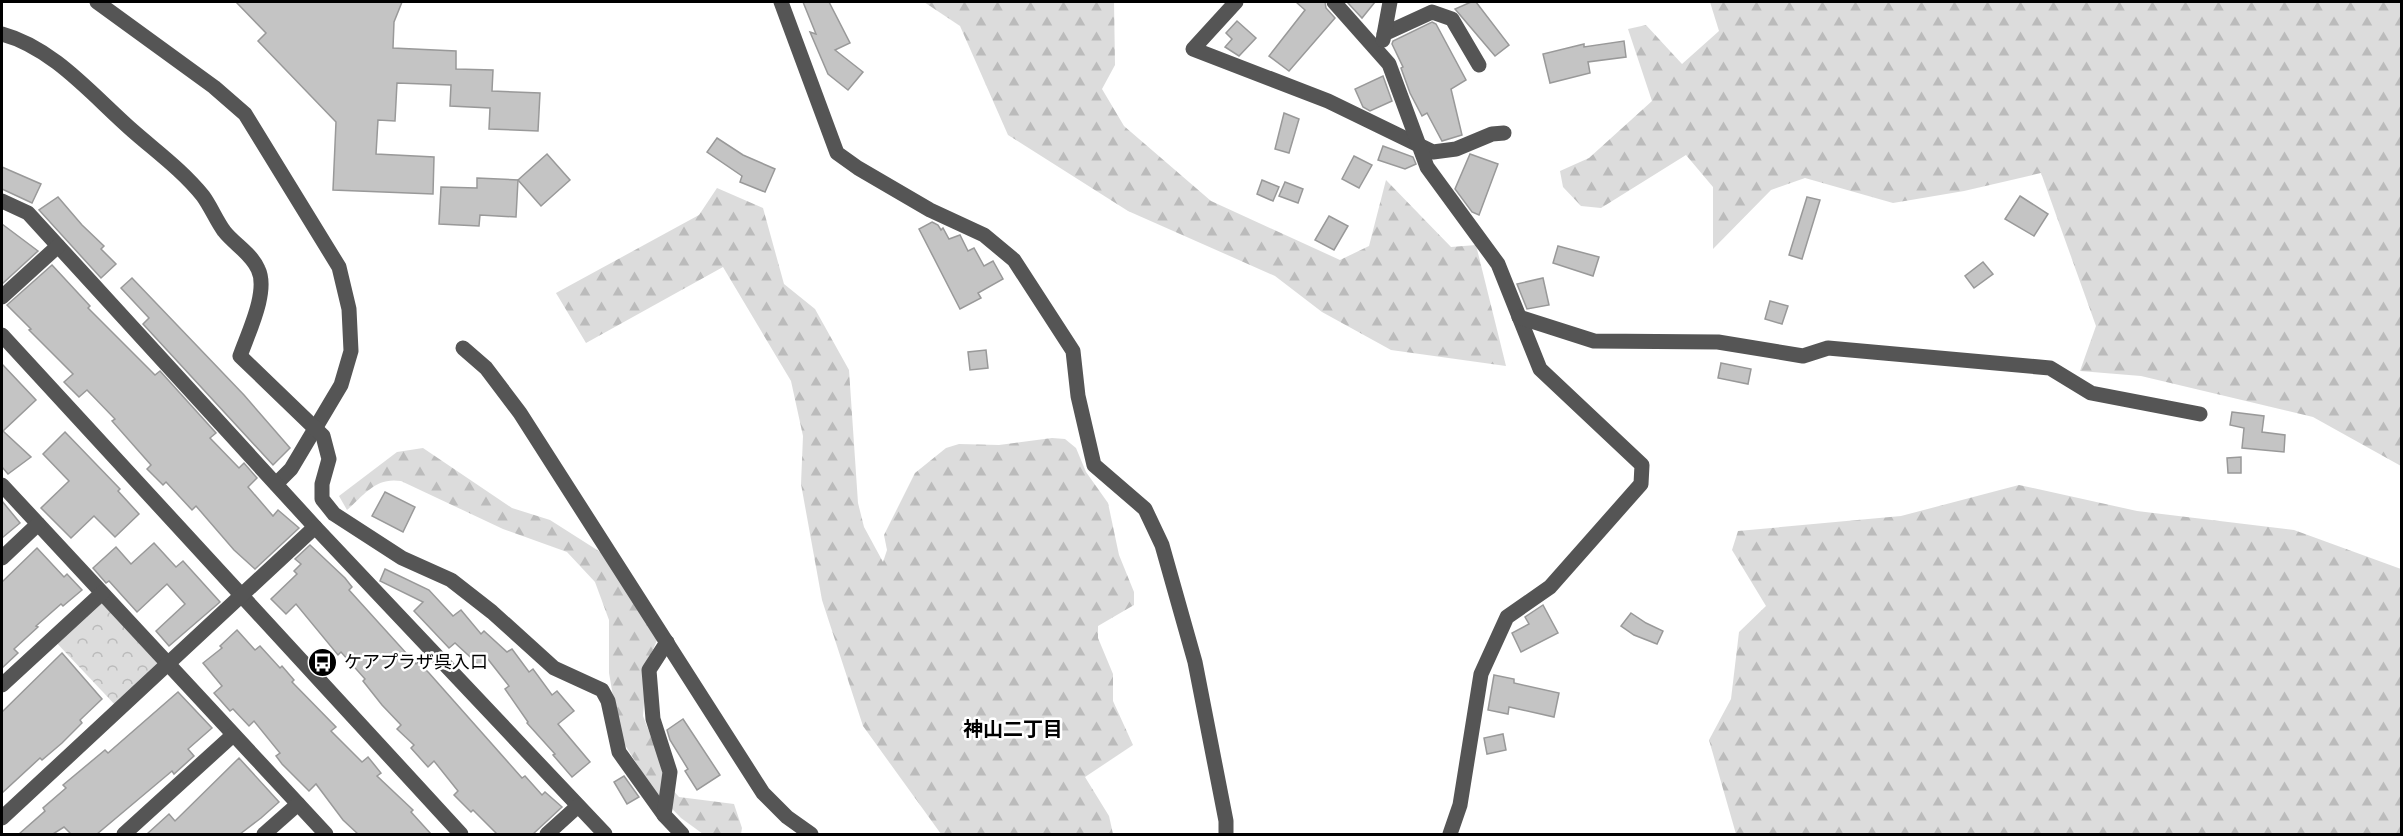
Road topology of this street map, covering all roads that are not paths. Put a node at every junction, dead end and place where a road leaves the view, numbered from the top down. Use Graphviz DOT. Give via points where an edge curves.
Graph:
graph roads {
  1 [pos="98,2"];
  2 [pos="781,2"];
  3 [pos="1236,2"];
  4 [pos="1334,2"];
  5 [pos="1390,2"];
  6 [pos="2,34"];
  7 [pos="1384,34"];
  8 [pos="1380,52"];
  9 [pos="1479,65"];
  10 [pos="1504,133"];
  11 [pos="1418,144"];
  12 [pos="2,201"];
  13 [pos="58,246"];
  14 [pos="2,297"];
  15 [pos="1519,317"];
  16 [pos="2,335"];
  17 [pos="463,348"];
  18 [pos="2200,414"];
  19 [pos="316,427"];
  20 [pos="276,484"];
  21 [pos="2,485"];
  22 [pos="38,524"];
  23 [pos="315,527"];
  24 [pos="2,558"];
  25 [pos="102,593"];
  26 [pos="243,595"];
  27 [pos="667,642"];
  28 [pos="168,664"];
  29 [pos="2,685"];
  30 [pos="233,735"];
  31 [pos="297,804"];
  32 [pos="578,806"];
  33 [pos="664,815"];
  34 [pos="2,818"];
  35 [pos="124,834"];
  36 [pos="264,834"];
  37 [pos="326,834"];
  38 [pos="461,834"];
  39 [pos="547,834"];
  40 [pos="605,834"];
  41 [pos="682,834"];
  42 [pos="811,834"];
  43 [pos="1226,834"];
  44 [pos="1450,834"];
  1 -- 19 [label="street" via="245,114 339,267 349,309 351,351 341,385"];
  2 -- 43 [label="street" via="837,153 930,210 984,235 1014,260 1073,351 1078,396 1094,465 1145,509 1162,545 1194,662"];
  3 -- 11 [label="street" via="1193,49 1328,100"];
  4 -- 8 [label="street"];
  5 -- 7 [label="street"];
  6 -- 19 [label="street" via="50,58 94,93 202,196 225,232 258,269 262,288 240,356"];
  7 -- 8 [label="street"];
  7 -- 9 [label="street" via="1432,12 1452,19"];
  8 -- 11 [label="street" via="1389,64"];
  10 -- 11 [label="street" via="1456,149 1433,152"];
  11 -- 15 [label="street" via="1427,167 1498,264"];
  12 -- 13 [label="street" via="28,213"];
  13 -- 14 [label="street"];
  13 -- 20 [label="street"];
  15 -- 18 [label="street" via="1594,341 1718,342 1803,356 1828,348 2050,368 2091,393"];
  15 -- 44 [label="street" via="1539,369 1642,465 1641,484 1550,587 1507,618 1481,674 1460,805"];
  16 -- 26 [label="street"];
  17 -- 27 [label="street" via="486,368 520,413"];
  19 -- 20 [label="street" via="291,469"];
  19 -- 33 [label="street" via="323,436 329,459 322,499 334,514 402,558 451,580 554,668 602,690 619,752"];
  20 -- 23 [label="street"];
  21 -- 22 [label="street"];
  22 -- 24 [label="street"];
  22 -- 25 [label="street"];
  23 -- 26 [label="street"];
  23 -- 32 [label="street"];
  25 -- 28 [label="street"];
  25 -- 29 [label="street"];
  26 -- 28 [label="street"];
  26 -- 38 [label="street"];
  27 -- 33 [label="street" via="649,670 653,719 670,772"];
  27 -- 42 [label="street" via="763,793"];
  28 -- 30 [label="street"];
  28 -- 34 [label="street"];
  30 -- 31 [label="street"];
  30 -- 35 [label="street"];
  31 -- 36 [label="street"];
  31 -- 37 [label="street"];
  32 -- 39 [label="street"];
  32 -- 40 [label="street"];
  33 -- 41 [label="street"];
}
